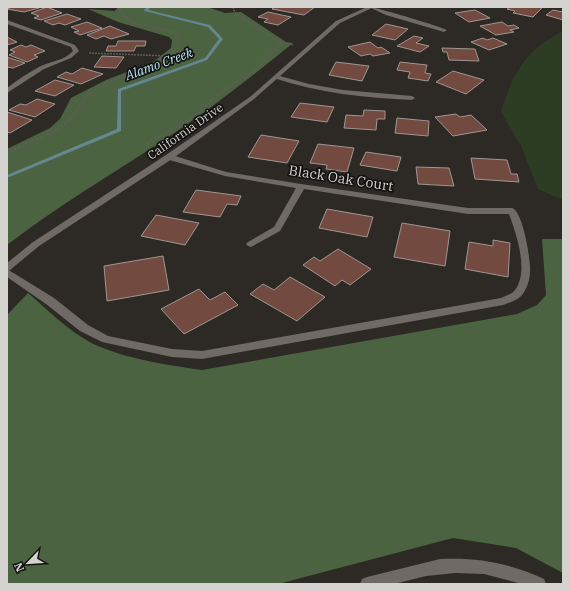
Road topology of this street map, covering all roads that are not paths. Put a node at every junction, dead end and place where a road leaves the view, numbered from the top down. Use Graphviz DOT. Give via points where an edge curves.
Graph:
graph roads {
  1 [pos="371,7"];
  2 [pos="7,22"];
  3 [pos="444,30"];
  4 [pos="276,77"];
  5 [pos="7,91"];
  6 [pos="412,98"];
  7 [pos="169,157"];
  8 [pos="301,186"];
  9 [pos="251,244"];
  10 [pos="7,268"];
  11 [pos="7,272"];
  12 [pos="367,584"];
  13 [pos="540,584"];
  1 -- 3 [label="street"];
  1 -- 4 [label="street, California Drive" via="338,22"];
  2 -- 5 [label="street" via="76,49 75,53 19,81"];
  4 -- 6 [label="street" via="298,84 372,96"];
  4 -- 7 [label="street, California Drive" via="252,98"];
  7 -- 8 [label="street, Black Oak Court" via="225,174"];
  7 -- 10 [label="street, California Drive" via="71,220"];
  8 -- 9 [label="street" via="277,230"];
  8 -- 11 [label="street, Black Oak Court" via="468,211 512,211 524,246 524,276 519,291 503,301 202,355 172,353 106,339 84,328"];
  12 -- 13 [label="street" via="428,568 460,566 488,568 525,577"];
}
